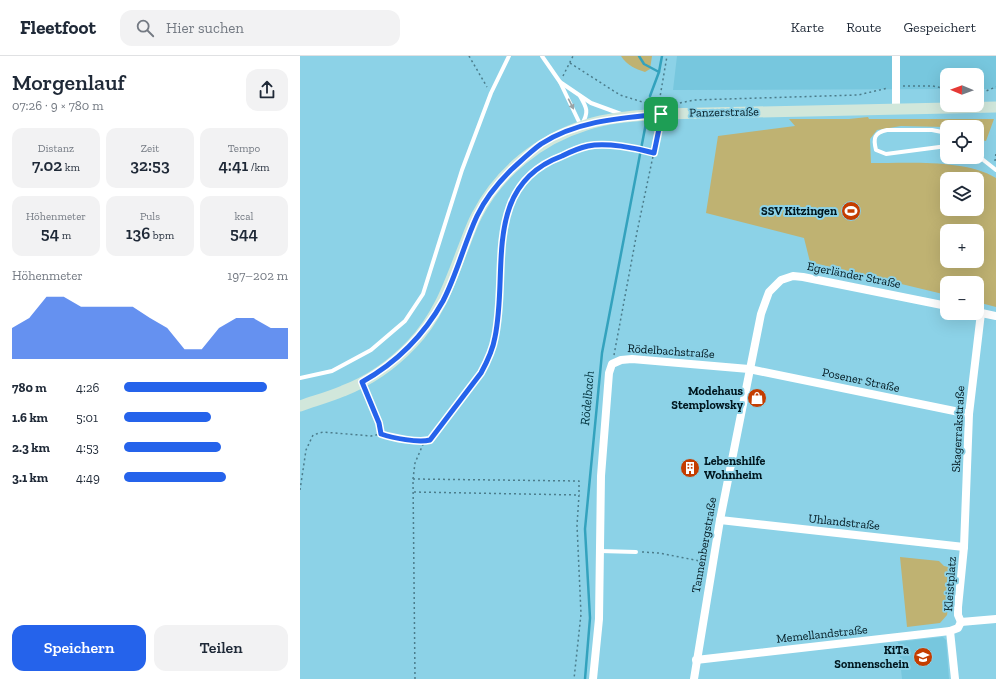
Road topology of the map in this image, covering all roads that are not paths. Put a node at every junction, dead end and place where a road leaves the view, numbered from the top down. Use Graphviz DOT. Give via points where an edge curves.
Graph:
graph roads {
  1 [pos="509,56"];
  2 [pos="542,56"];
  3 [pos="896,56"];
  4 [pos="560,82"];
  5 [pos="579,94"];
  6 [pos="996,107"];
  7 [pos="896,108"];
  8 [pos="631,117"];
  9 [pos="581,126"];
  10 [pos="940,132"];
  11 [pos="940,147"];
  12 [pos="984,161"];
  13 [pos="996,170"];
  14 [pos="940,305"];
  15 [pos="984,313"];
  16 [pos="996,316"];
  17 [pos="978,320"];
  18 [pos="749,370"];
  19 [pos="300,378"];
  20 [pos="300,406"];
  21 [pos="969,414"];
  22 [pos="720,520"];
  23 [pos="964,547"];
  24 [pos="600,551"];
  25 [pos="636,552"];
  26 [pos="996,619"];
  27 [pos="961,622"];
  28 [pos="950,631"];
  29 [pos="696,660"];
  30 [pos="593,679"];
  31 [pos="694,679"];
  32 [pos="955,679"];
  1 -- 19 [label="lane" via="491,93 462,170 423,294 405,321 371,350 332,371"];
  2 -- 4 [label="lane"];
  3 -- 7 [label="street"];
  4 -- 5 [label="lane"];
  4 -- 9 [label="lane, one-way"];
  5 -- 8 [label="lane" via="591,103"];
  5 -- 9 [label="lane" via="586,107 587,116"];
  6 -- 7 [label="main road, Panzerstraße"];
  7 -- 8 [label="main road, Panzerstraße" via="661,107"];
  8 -- 9 [label="main road, Panzerstraße"];
  9 -- 20 [label="main road, Panzerstraße" via="542,144 520,162 488,197 477,215 447,292 431,320 413,343 389,364 362,382"];
  10 -- 11 [label="lane" via="887,130 876,134 874,141 876,150 886,154"];
  12 -- 13 [label="lane"];
  14 -- 18 [label="street, Egerländer Straße" via="814,279 793,276 781,280 769,292 761,314"];
  15 -- 16 [label="street"];
  17 -- 21 [label="street, Skagerrakstraße"];
  18 -- 21 [label="street, Posener Straße"];
  18 -- 22 [label="street, Tannenbergstraße"];
  18 -- 24 [label="street, Rödelbachstraße" via="632,359 612,364 609,373 600,476"];
  21 -- 23 [label="street, Skagerrakstraße"];
  22 -- 23 [label="street, Uhlandstraße"];
  22 -- 29 [label="street, Tannenbergstraße"];
  23 -- 27 [label="street, Kleistplatz" via="958,607"];
  24 -- 25 [label="lane"];
  24 -- 30 [label="street, Rödelbachstraße" via="599,619"];
  26 -- 27 [label="street"];
  27 -- 28 [label="street" via="958,628"];
  28 -- 29 [label="street, Memellandstraße"];
  28 -- 32 [label="street"];
  29 -- 31 [label="street, Tannenbergstraße"];
}
